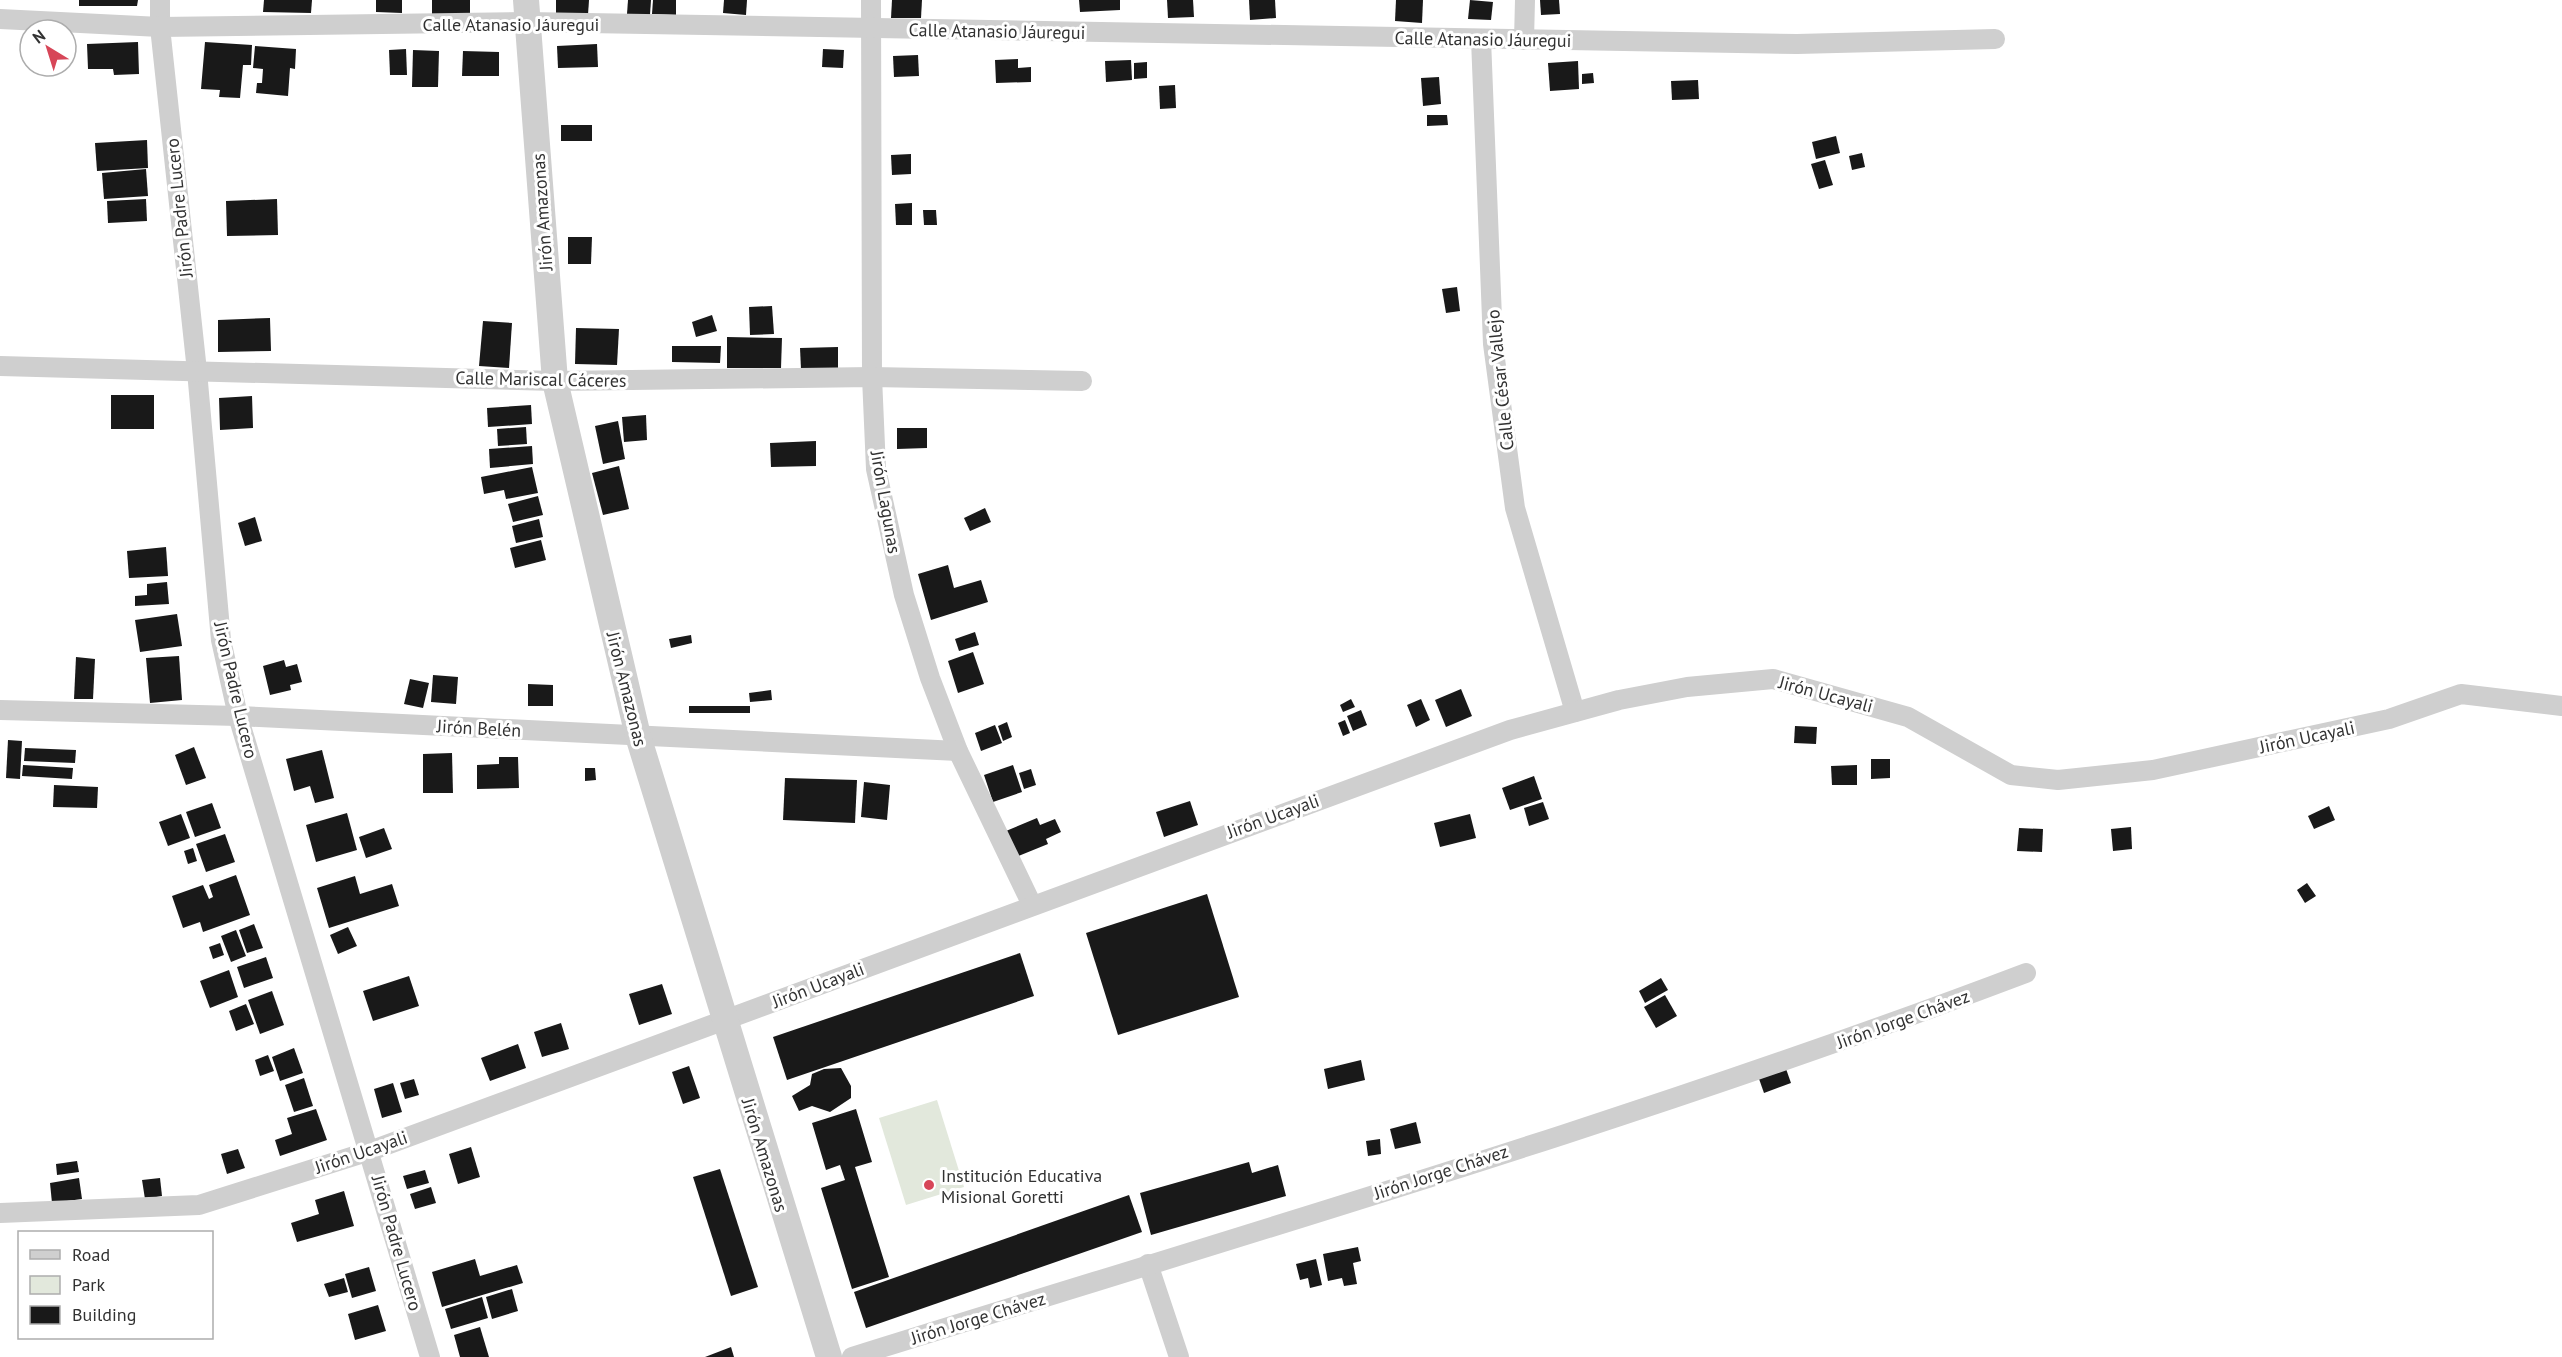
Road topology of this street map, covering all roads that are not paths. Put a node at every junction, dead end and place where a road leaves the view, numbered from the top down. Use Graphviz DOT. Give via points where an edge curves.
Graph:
graph roads {
  1 [pos="160,0"];
  2 [pos="872,0"];
  3 [pos="1525,0"];
  4 [pos="526,11"];
  5 [pos="0,19"];
  6 [pos="160,27"];
  7 [pos="871,28"];
  8 [pos="1481,39"];
  9 [pos="1995,39"];
  10 [pos="1524,40"];
  11 [pos="0,366"];
  12 [pos="196,371"];
  13 [pos="872,377"];
  14 [pos="555,381"];
  15 [pos="1082,381"];
  16 [pos="2562,706"];
  17 [pos="0,710"];
  18 [pos="1575,712"];
  19 [pos="238,716"];
  20 [pos="638,736"];
  21 [pos="958,752"];
  22 [pos="1032,905"];
  23 [pos="2026,973"];
  24 [pos="723,1021"];
  25 [pos="370,1151"];
  26 [pos="0,1213"];
  27 [pos="1148,1264"];
  28 [pos="430,1357"];
  29 [pos="829,1357"];
  30 [pos="852,1357"];
  31 [pos="1179,1357"];
  1 -- 6 [label="street, Jirón Padre Lucero"];
  2 -- 7 [label="street, Jirón Lagunas"];
  3 -- 10 [label="street"];
  4 -- 6 [label="street, Calle Atanasio Jáuregui"];
  4 -- 7 [label="street, Calle Atanasio Jáuregui"];
  4 -- 14 [label="street, Jirón Amazonas"];
  5 -- 6 [label="street, Calle Atanasio Jáuregui"];
  6 -- 12 [label="street, Jirón Padre Lucero"];
  7 -- 8 [label="street, Calle Atanasio Jáuregui"];
  7 -- 13 [label="street, Jirón Lagunas"];
  8 -- 10 [label="street, Calle Atanasio Jáuregui"];
  8 -- 18 [label="street, Calle César Vallejo" via="1493,344 1513,497"];
  9 -- 10 [label="street, Calle Atanasio Jáuregui" via="1797,44"];
  11 -- 12 [label="street, Calle Mariscal Cáceres"];
  12 -- 14 [label="street, Calle Mariscal Cáceres"];
  12 -- 19 [label="street, Jirón Padre Lucero" via="221,640"];
  13 -- 14 [label="street, Calle Mariscal Cáceres"];
  13 -- 15 [label="street, Calle Mariscal Cáceres"];
  13 -- 21 [label="street, Jirón Lagunas" via="876,469 887,525 927,668"];
  14 -- 20 [label="street, Jirón Amazonas"];
  16 -- 18 [label="street, Jirón Ucayali" via="2461,694 2389,719 2153,770 2058,780 2011,775 1908,717 1773,679 1687,687"];
  17 -- 19 [label="street, Jirón Belén"];
  18 -- 22 [label="street, Jirón Ucayali" via="1510,730"];
  19 -- 20 [label="street, Jirón Belén"];
  19 -- 25 [label="street, Jirón Padre Lucero"];
  20 -- 21 [label="street, Jirón Belén"];
  20 -- 24 [label="street, Jirón Amazonas"];
  21 -- 22 [label="street, Jirón Lagunas"];
  22 -- 24 [label="street, Jirón Ucayali"];
  23 -- 27 [label="street, Jirón Jorge Chávez" via="1856,1037"];
  24 -- 25 [label="street, Jirón Ucayali"];
  24 -- 29 [label="street, Jirón Amazonas"];
  25 -- 26 [label="street, Jirón Ucayali" via="199,1205"];
  25 -- 28 [label="street, Jirón Padre Lucero"];
  27 -- 30 [label="street, Jirón Jorge Chávez"];
  27 -- 31 [label="street"];
}
